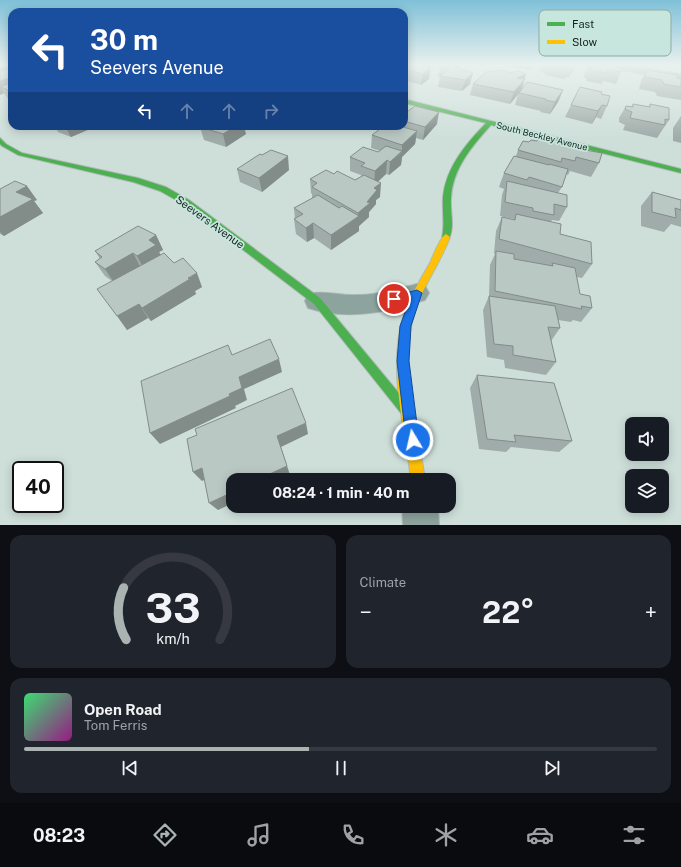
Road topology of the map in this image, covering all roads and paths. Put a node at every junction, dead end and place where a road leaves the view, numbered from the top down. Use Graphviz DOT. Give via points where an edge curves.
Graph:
graph roads {
  1 [pos="408,102"];
  2 [pos="489,123"];
  3 [pos="0,140"];
  4 [pos="681,171"];
  5 [pos="417,293"];
  6 [pos="317,301"];
  7 [pos="408,413"];
  8 [pos="417,473"];
  9 [pos="420,513"];
  10 [pos="421,525"];
  1 -- 2 [label="street, South Beckley Avenue"];
  2 -- 4 [label="street, South Beckley Avenue"];
  2 -- 5 [label="street" via="462,154 451,173 447,195 447,236"];
  3 -- 6 [label="street, Seevers Avenue" via="20,154 135,180 163,189 186,202"];
  5 -- 6 [label="street" via="383,302 353,305"];
  5 -- 7 [label="street" via="406,326 404,354"];
  6 -- 7 [label="street, Seevers Avenue"];
  7 -- 8 [label="street"];
  9 -- 10 [label="street"];
}
